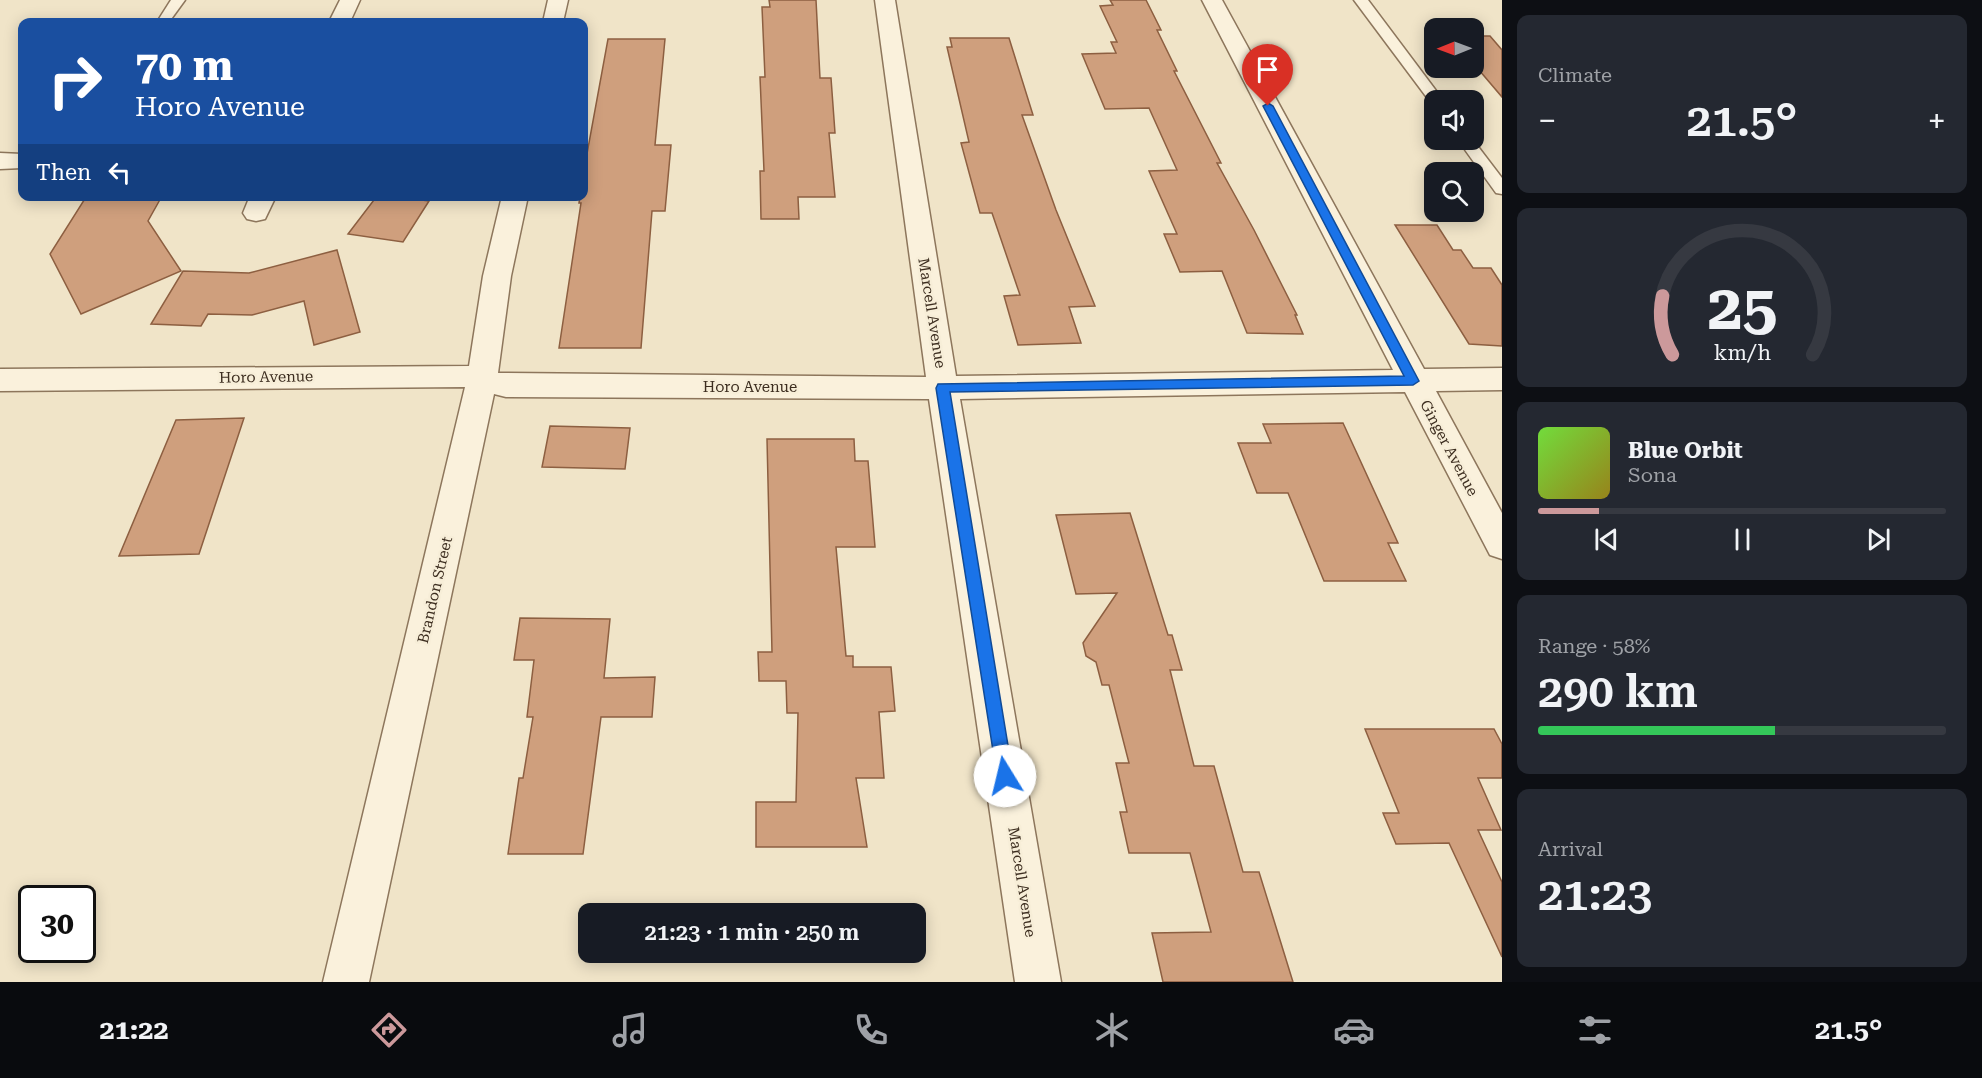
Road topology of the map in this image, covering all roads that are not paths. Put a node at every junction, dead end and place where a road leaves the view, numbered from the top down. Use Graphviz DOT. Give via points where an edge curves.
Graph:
graph roads {
  1 [pos="178,0"];
  2 [pos="350,0"];
  3 [pos="558,0"];
  4 [pos="885,0"];
  5 [pos="1212,0"];
  6 [pos="1361,0"];
  7 [pos="166,18"];
  8 [pos="342,18"];
  9 [pos="554,18"];
  10 [pos="1428,90"];
  11 [pos="1473,150"];
  12 [pos="0,161"];
  13 [pos="18,161"];
  14 [pos="1502,189"];
  15 [pos="514,201"];
  16 [pos="1502,379"];
  17 [pos="0,380"];
  18 [pos="482,380"];
  19 [pos="1413,381"];
  20 [pos="943,388"];
  21 [pos="1502,545"];
  22 [pos="346,982"];
  23 [pos="1038,982"];
  1 -- 7 [label="lane"];
  2 -- 8 [label="street"];
  3 -- 9 [label="street"];
  4 -- 20 [label="street, Marcell Avenue"];
  5 -- 19 [label="street, Ginger Avenue"];
  6 -- 10 [label="lane"];
  11 -- 14 [label="lane"];
  12 -- 13 [label="street"];
  15 -- 18 [label="street, Brandon Street" via="497,276"];
  16 -- 19 [label="street, Horo Avenue"];
  17 -- 18 [label="street, Horo Avenue" via="460,375"];
  18 -- 20 [label="street, Horo Avenue" via="506,386"];
  18 -- 22 [label="street, Brandon Street"];
  19 -- 20 [label="street, Horo Avenue"];
  19 -- 21 [label="street, Ginger Avenue"];
  20 -- 23 [label="street, Marcell Avenue"];
}
